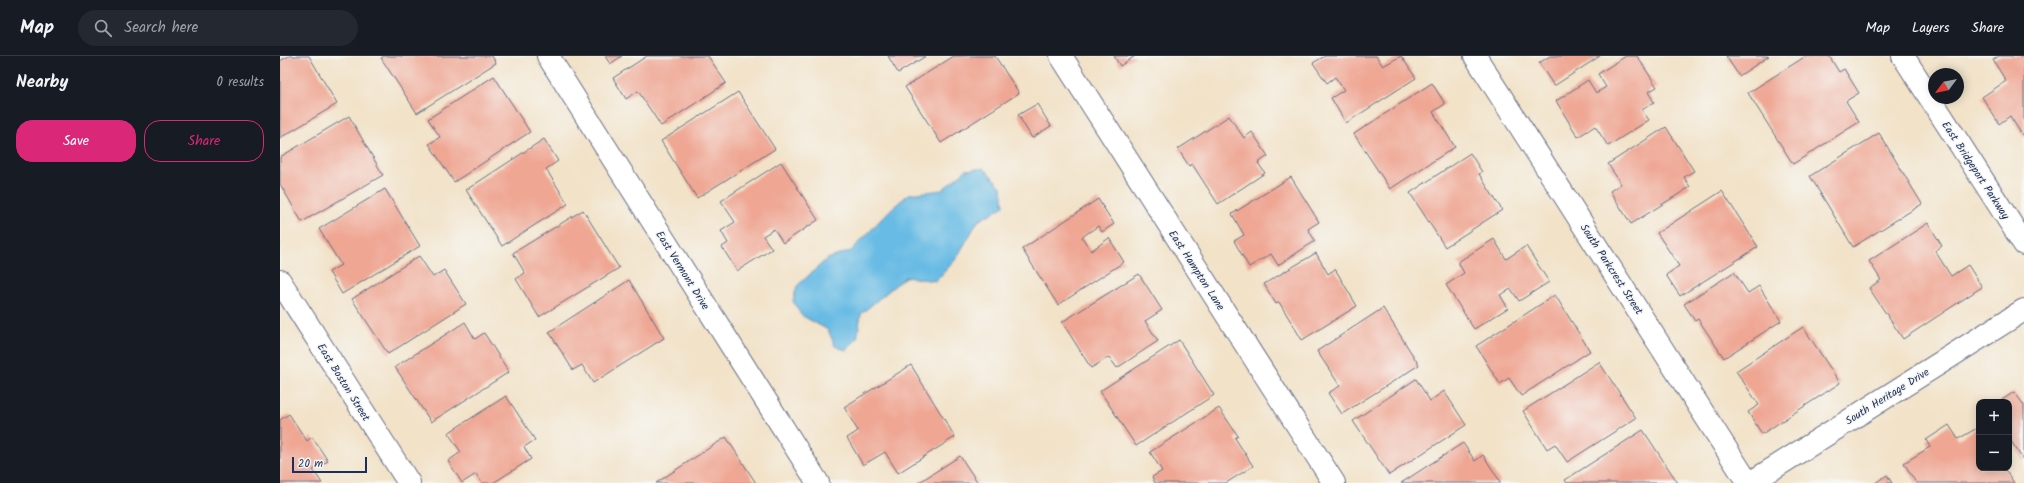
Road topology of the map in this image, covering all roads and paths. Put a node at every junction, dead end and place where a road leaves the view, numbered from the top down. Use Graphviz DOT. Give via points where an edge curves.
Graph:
graph roads {
  1 [pos="548,56"];
  2 [pos="1061,56"];
  3 [pos="1475,56"];
  4 [pos="1903,56"];
  5 [pos="2024,244"];
  6 [pos="280,281"];
  7 [pos="2024,310"];
  8 [pos="408,483"];
  9 [pos="818,483"];
  10 [pos="1334,483"];
  11 [pos="1749,483"];
  1 -- 9 [label="street, East Vermont Drive"];
  2 -- 10 [label="street, East Hampton Lane"];
  3 -- 11 [label="street, South Parkcrest Street"];
  4 -- 5 [label="street, East Bridgeport Parkway"];
  6 -- 8 [label="street, East Boston Street"];
  7 -- 11 [label="street, South Heritage Drive"];
}
